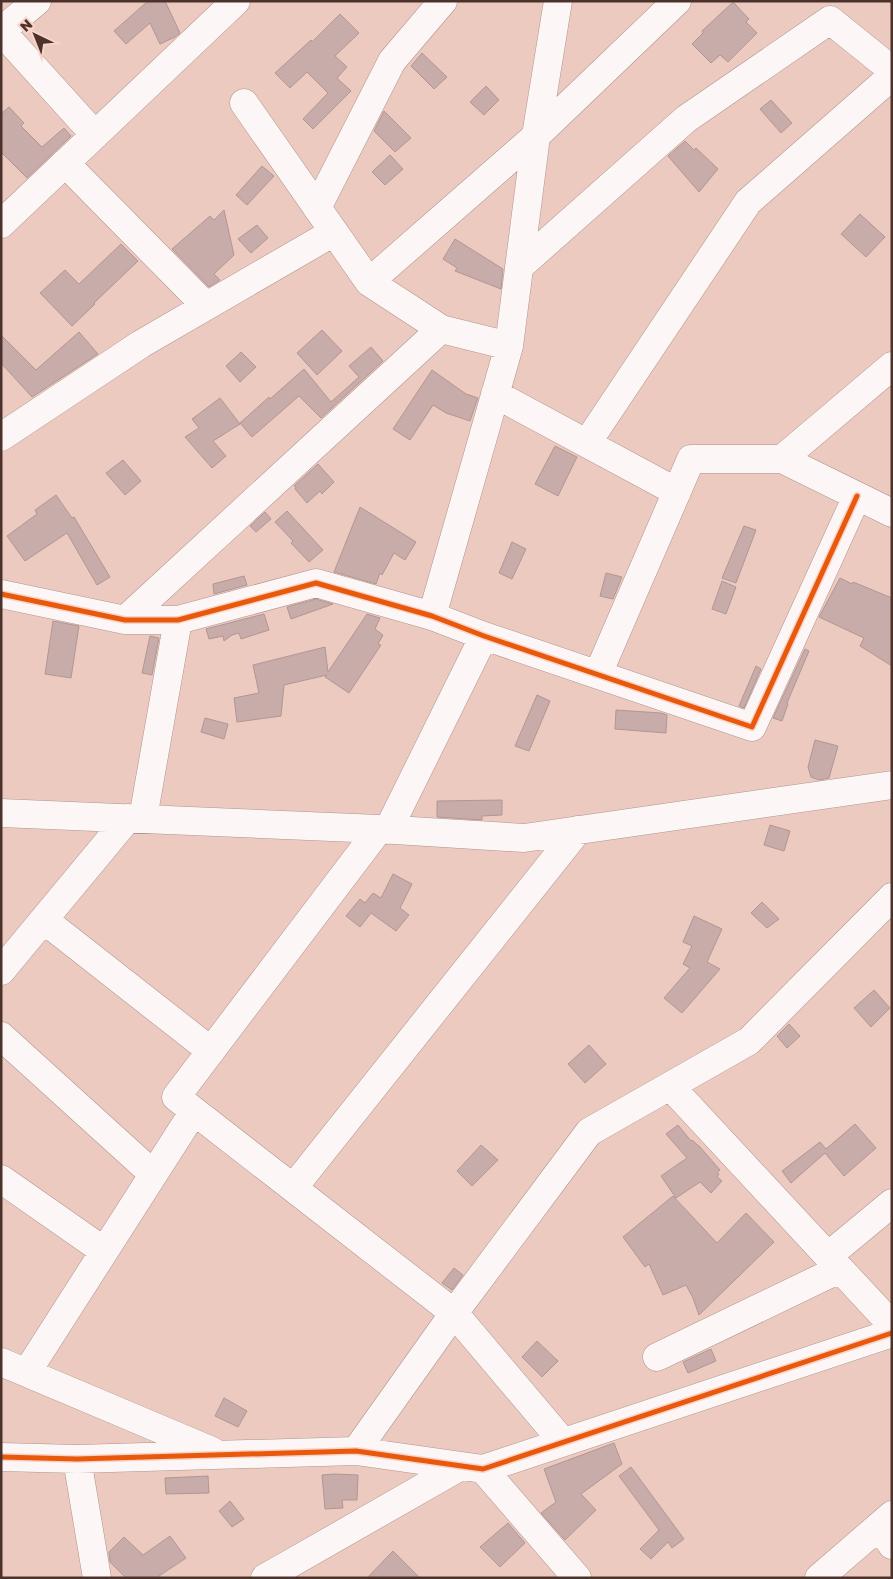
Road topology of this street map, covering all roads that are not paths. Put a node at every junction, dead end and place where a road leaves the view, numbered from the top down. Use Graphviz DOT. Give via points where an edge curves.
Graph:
graph roads {
  1 [pos="37,1"];
  2 [pos="236,1"];
  3 [pos="443,1"];
  4 [pos="558,1"];
  5 [pos="677,1"];
  6 [pos="1,31"];
  7 [pos="892,70"];
  8 [pos="892,76"];
  9 [pos="244,103"];
  10 [pos="95,135"];
  11 [pos="536,136"];
  12 [pos="66,163"];
  13 [pos="317,208"];
  14 [pos="1,224"];
  15 [pos="334,232"];
  16 [pos="519,267"];
  17 [pos="369,282"];
  18 [pos="206,306"];
  19 [pos="441,329"];
  20 [pos="509,346"];
  21 [pos="892,366"];
  22 [pos="495,394"];
  23 [pos="1,438"];
  24 [pos="586,443"];
  25 [pos="782,459"];
  26 [pos="677,492"];
  27 [pos="856,496"];
  28 [pos="892,513"];
  29 [pos="1,594"];
  30 [pos="432,616"];
  31 [pos="124,620"];
  32 [pos="178,620"];
  33 [pos="484,636"];
  34 [pos="598,674"];
  35 [pos="892,785"];
  36 [pos="1,813"];
  37 [pos="136,818"];
  38 [pos="383,830"];
  39 [pos="578,830"];
  40 [pos="892,897"];
  41 [pos="44,920"];
  42 [pos="1,971"];
  43 [pos="1,1036"];
  44 [pos="211,1051"];
  45 [pos="670,1086"];
  46 [pos="194,1111"];
  47 [pos="153,1174"];
  48 [pos="1,1179"];
  49 [pos="293,1188"];
  50 [pos="892,1203"];
  51 [pos="104,1251"];
  52 [pos="834,1262"];
  53 [pos="454,1313"];
  54 [pos="892,1325"];
  55 [pos="892,1333"];
  56 [pos="657,1357"];
  57 [pos="1,1362"];
  58 [pos="27,1372"];
  59 [pos="563,1442"];
  60 [pos="356,1451"];
  61 [pos="221,1455"];
  62 [pos="1,1457"];
  63 [pos="77,1459"];
  64 [pos="472,1467"];
  65 [pos="887,1528"];
  66 [pos="97,1578"];
  67 [pos="265,1578"];
  68 [pos="576,1578"];
  69 [pos="819,1578"];
  1 -- 6 [label="street"];
  2 -- 10 [label="street"];
  3 -- 13 [label="street" via="392,61"];
  4 -- 11 [label="street"];
  5 -- 11 [label="street"];
  6 -- 10 [label="street"];
  7 -- 16 [label="street" via="830,20 686,119"];
  8 -- 24 [label="street" via="748,202"];
  9 -- 13 [label="street"];
  10 -- 12 [label="street"];
  11 -- 16 [label="street"];
  11 -- 17 [label="street"];
  12 -- 14 [label="street"];
  12 -- 18 [label="street"];
  13 -- 15 [label="street"];
  15 -- 17 [label="street"];
  15 -- 18 [label="street"];
  16 -- 20 [label="street"];
  17 -- 19 [label="street"];
  18 -- 23 [label="street" via="141,344"];
  19 -- 20 [label="street"];
  19 -- 31 [label="street"];
  20 -- 22 [label="street"];
  21 -- 25 [label="street"];
  22 -- 24 [label="street"];
  22 -- 30 [label="street"];
  24 -- 26 [label="street"];
  25 -- 26 [label="street" via="691,459"];
  25 -- 27 [label="street"];
  26 -- 34 [label="street"];
  27 -- 28 [label="street"];
  27 -- 34 [label="street" via="752,727"];
  29 -- 31 [label="street"];
  30 -- 32 [label="street" via="316,583"];
  30 -- 33 [label="street"];
  31 -- 32 [label="street"];
  32 -- 37 [label="street"];
  33 -- 34 [label="street"];
  33 -- 38 [label="street"];
  35 -- 39 [label="street"];
  36 -- 37 [label="street"];
  37 -- 38 [label="street"];
  37 -- 41 [label="street"];
  38 -- 39 [label="street" via="524,838"];
  38 -- 44 [label="street"];
  39 -- 49 [label="street"];
  40 -- 45 [label="street" via="749,1041"];
  41 -- 42 [label="street"];
  41 -- 44 [label="street"];
  43 -- 47 [label="street"];
  44 -- 46 [label="street" via="176,1097"];
  45 -- 52 [label="street"];
  45 -- 53 [label="street" via="589,1132"];
  46 -- 47 [label="street"];
  46 -- 49 [label="street"];
  47 -- 51 [label="street"];
  48 -- 51 [label="street"];
  49 -- 53 [label="street"];
  50 -- 52 [label="street"];
  51 -- 58 [label="street"];
  52 -- 54 [label="street"];
  52 -- 56 [label="street"];
  53 -- 59 [label="street"];
  53 -- 60 [label="street"];
  55 -- 59 [label="street"];
  57 -- 58 [label="street"];
  58 -- 61 [label="street"];
  59 -- 64 [label="street"];
  60 -- 61 [label="street"];
  60 -- 64 [label="street"];
  61 -- 63 [label="street"];
  62 -- 63 [label="street"];
  63 -- 66 [label="street"];
  64 -- 67 [label="street"];
  64 -- 68 [label="street"];
  65 -- 69 [label="street"];
}
